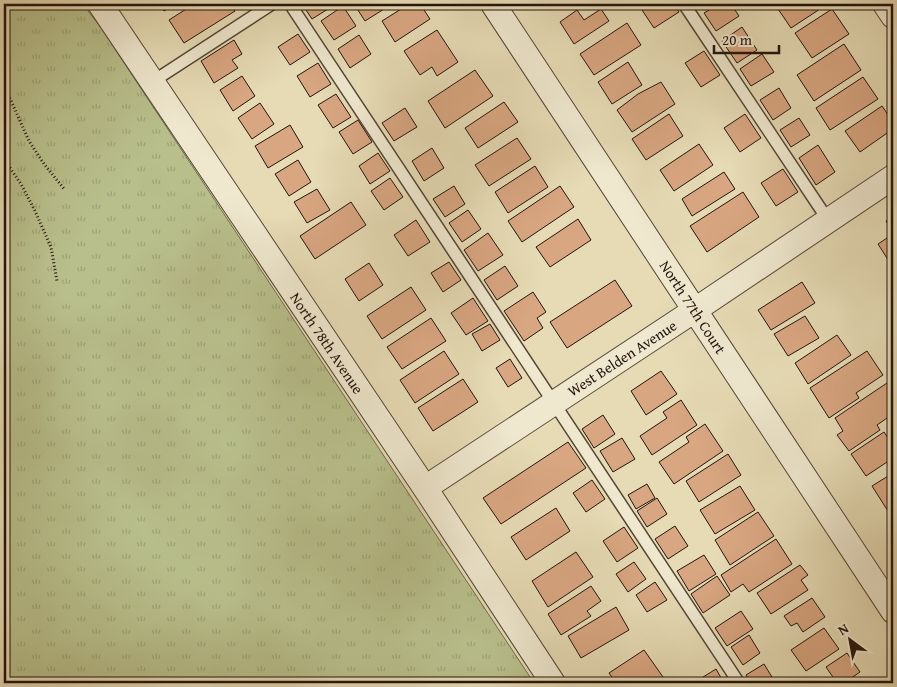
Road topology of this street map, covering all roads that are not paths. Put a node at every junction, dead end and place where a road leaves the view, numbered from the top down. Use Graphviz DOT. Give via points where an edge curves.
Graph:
graph roads {
  1 [pos="100,4"];
  2 [pos="272,4"];
  3 [pos="290,4"];
  4 [pos="493,4"];
  5 [pos="684,4"];
  6 [pos="885,4"];
  7 [pos="893,16"];
  8 [pos="152,82"];
  9 [pos="893,177"];
  10 [pos="828,220"];
  11 [pos="695,310"];
  12 [pos="554,403"];
  13 [pos="425,488"];
  14 [pos="893,611"];
  15 [pos="553,683"];
  16 [pos="739,683"];
  1 -- 8 [label="street, North 78th Avenue"];
  2 -- 8 [label="lane"];
  3 -- 12 [label="lane"];
  4 -- 11 [label="street, North 77th Court"];
  5 -- 10 [label="lane"];
  6 -- 7 [label="street"];
  8 -- 13 [label="street, North 78th Avenue"];
  9 -- 10 [label="street, West Belden Avenue"];
  10 -- 11 [label="street, West Belden Avenue"];
  11 -- 12 [label="street, West Belden Avenue"];
  11 -- 14 [label="street, North 77th Court"];
  12 -- 13 [label="street, West Belden Avenue"];
  12 -- 16 [label="lane"];
  13 -- 15 [label="street, North 78th Avenue"];
}
